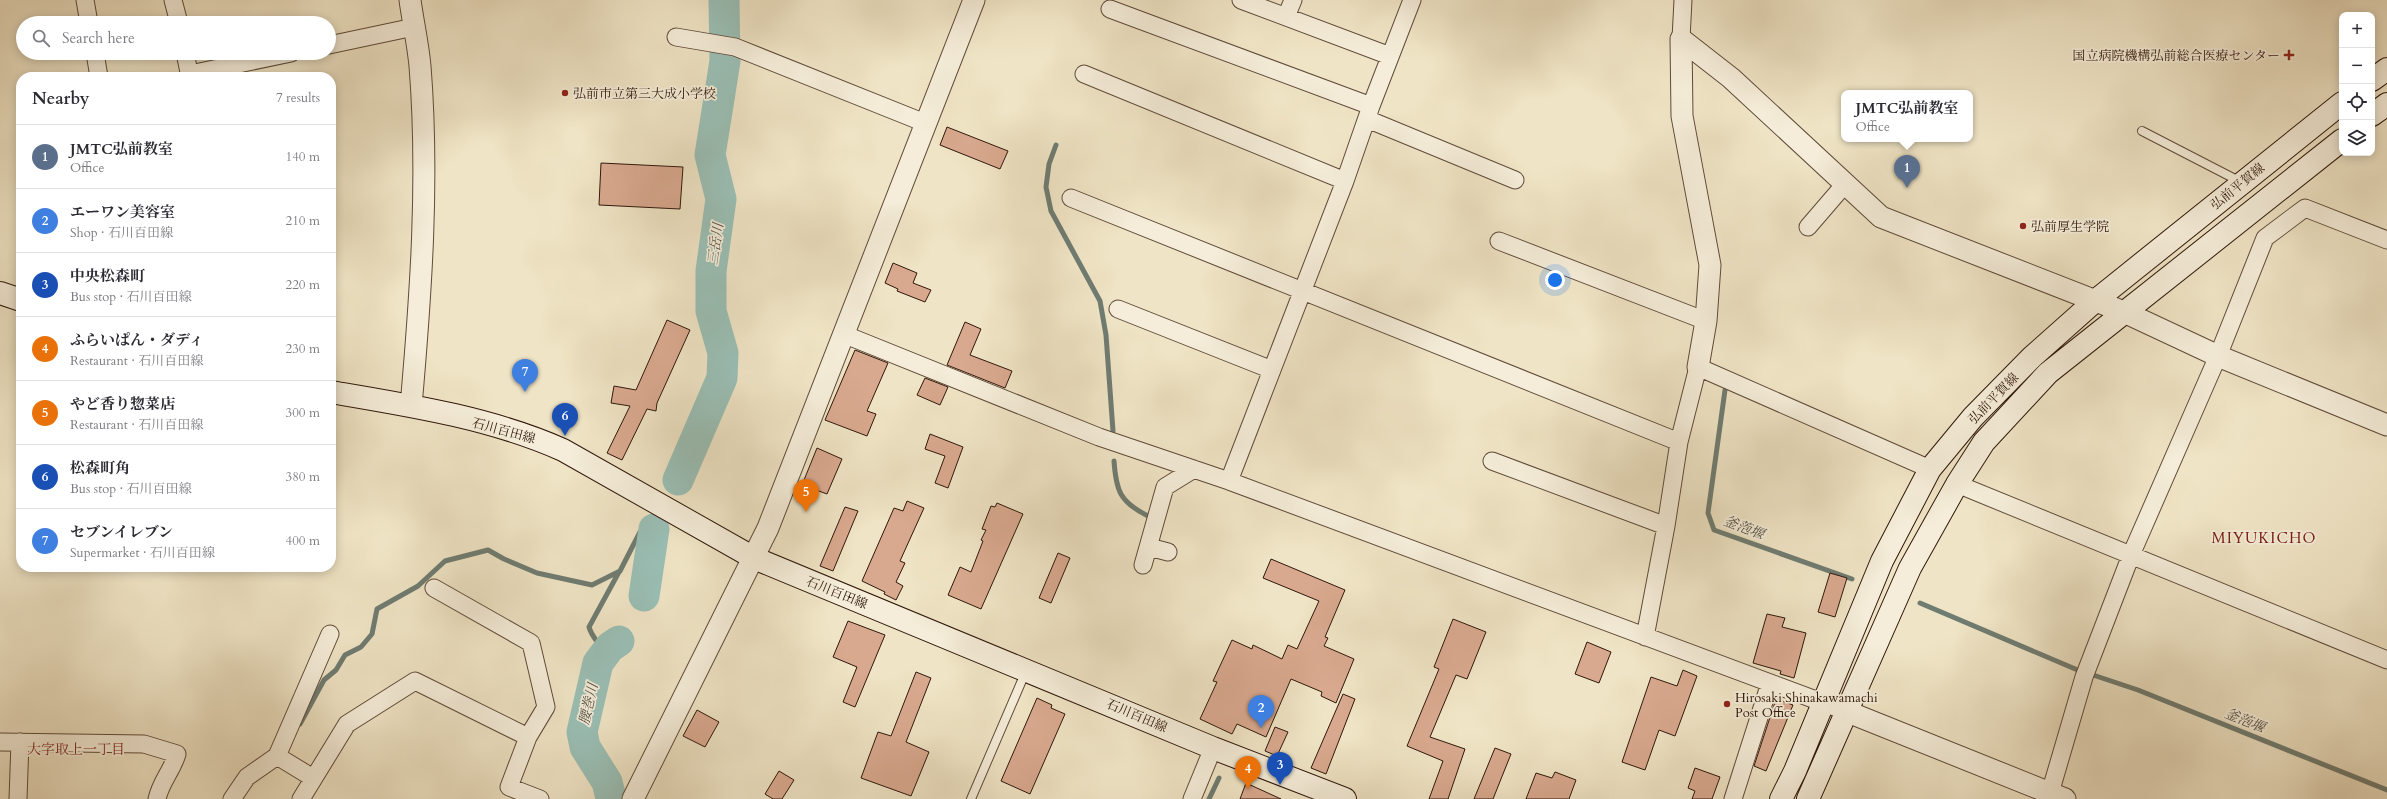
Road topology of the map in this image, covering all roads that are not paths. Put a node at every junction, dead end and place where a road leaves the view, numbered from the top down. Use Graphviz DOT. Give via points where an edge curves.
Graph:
graph roads {
  1 [pos="85,0"];
  2 [pos="173,0"];
  3 [pos="410,0"];
  4 [pos="974,0"];
  5 [pos="1241,0"];
  6 [pos="1293,0"];
  7 [pos="1412,0"];
  8 [pos="1683,0"];
  9 [pos="1110,9"];
  10 [pos="88,16"];
  11 [pos="176,16"];
  12 [pos="1286,17"];
  13 [pos="414,27"];
  14 [pos="676,37"];
  15 [pos="1681,39"];
  16 [pos="336,44"];
  17 [pos="1390,56"];
  18 [pos="96,60"];
  19 [pos="187,60"];
  20 [pos="260,60"];
  21 [pos="2387,69"];
  22 [pos="98,72"];
  23 [pos="189,72"];
  24 [pos="208,72"];
  25 [pos="1084,74"];
  26 [pos="2375,78"];
  27 [pos="2387,104"];
  28 [pos="2339,105"];
  29 [pos="1369,113"];
  30 [pos="2375,114"];
  31 [pos="925,123"];
  32 [pos="2142,131"];
  33 [pos="2339,142"];
  34 [pos="1515,180"];
  35 [pos="1345,181"];
  36 [pos="2241,182"];
  37 [pos="1845,184"];
  38 [pos="1071,198"];
  39 [pos="1808,227"];
  40 [pos="2387,240"];
  41 [pos="1499,241"];
  42 [pos="1303,290"];
  43 [pos="0,293"];
  44 [pos="16,298"];
  45 [pos="2095,301"];
  46 [pos="1118,309"];
  47 [pos="2124,312"];
  48 [pos="1706,321"];
  49 [pos="843,334"];
  50 [pos="2218,356"];
  51 [pos="1698,367"];
  52 [pos="1272,370"];
  53 [pos="336,393"];
  54 [pos="411,406"];
  55 [pos="2387,425"];
  56 [pos="1679,442"];
  57 [pos="1492,461"];
  58 [pos="1194,469"];
  59 [pos="1930,469"];
  60 [pos="1229,481"];
  61 [pos="1957,484"];
  62 [pos="1666,526"];
  63 [pos="1149,547"];
  64 [pos="1168,552"];
  65 [pos="2131,556"];
  66 [pos="754,558"];
  67 [pos="1144,565"];
  68 [pos="434,588"];
  69 [pos="330,634"];
  70 [pos="1645,636"];
  71 [pos="2387,660"];
  72 [pos="1026,669"];
  73 [pos="1770,683"];
  74 [pos="1822,702"];
  75 [pos="1848,712"];
  76 [pos="528,737"];
  77 [pos="0,742"];
  78 [pos="20,742"];
  79 [pos="1214,748"];
  80 [pos="280,758"];
  81 [pos="313,778"];
  82 [pos="506,793"];
  83 [pos="2058,796"];
  84 [pos="18,799"];
  85 [pos="157,799"];
  86 [pos="232,799"];
  87 [pos="301,799"];
  88 [pos="540,799"];
  89 [pos="633,799"];
  90 [pos="971,799"];
  91 [pos="1192,799"];
  92 [pos="1345,799"];
  93 [pos="1733,799"];
  94 [pos="1781,799"];
  95 [pos="1808,799"];
  1 -- 10 [label="street"];
  2 -- 11 [label="street"];
  3 -- 13 [label="street"];
  4 -- 31 [label="street"];
  5 -- 12 [label="street"];
  6 -- 12 [label="street"];
  7 -- 17 [label="street"];
  8 -- 15 [label="street"];
  9 -- 29 [label="street"];
  12 -- 17 [label="street"];
  13 -- 16 [label="street"];
  13 -- 54 [label="street" via="420,66 424,205"];
  14 -- 31 [label="street" via="735,47"];
  15 -- 37 [label="street" via="1731,78"];
  15 -- 48 [label="street" via="1682,116 1710,265"];
  17 -- 29 [label="street"];
  18 -- 22 [label="street"];
  19 -- 23 [label="street"];
  20 -- 24 [label="street"];
  21 -- 26 [label="main road"];
  25 -- 35 [label="street"];
  27 -- 30 [label="main road"];
  28 -- 36 [label="main road, 弘前平賀線"];
  29 -- 34 [label="street"];
  29 -- 35 [label="street"];
  31 -- 49 [label="street"];
  32 -- 36 [label="lane"];
  33 -- 47 [label="main road, 弘前平賀線"];
  35 -- 42 [label="street"];
  36 -- 45 [label="main road, 弘前平賀線"];
  37 -- 39 [label="street"];
  37 -- 45 [label="street" via="1881,217"];
  38 -- 42 [label="street"];
  40 -- 50 [label="street" via="2304,208 2265,238"];
  41 -- 48 [label="street"];
  42 -- 52 [label="street"];
  42 -- 56 [label="street"];
  43 -- 44 [label="main road"];
  45 -- 47 [label="street"];
  45 -- 59 [label="main road, 弘前平賀線" via="2032,357 1973,417"];
  46 -- 52 [label="street"];
  47 -- 50 [label="street"];
  47 -- 61 [label="main road, 弘前平賀線" via="2048,373 1984,442"];
  48 -- 51 [label="street"];
  49 -- 58 [label="street" via="1099,437"];
  49 -- 66 [label="street"];
  50 -- 55 [label="street"];
  50 -- 65 [label="street"];
  51 -- 56 [label="street"];
  51 -- 59 [label="street"];
  52 -- 60 [label="street"];
  53 -- 54 [label="main road, 石川百田線"];
  54 -- 66 [label="main road, 石川百田線" via="532,436 563,450"];
  56 -- 62 [label="street"];
  57 -- 62 [label="street"];
  58 -- 60 [label="street"];
  58 -- 63 [label="street" via="1165,488"];
  59 -- 74 [label="main road, 弘前平賀線" via="1882,561"];
  60 -- 70 [label="street"];
  61 -- 65 [label="street"];
  61 -- 75 [label="main road, 弘前平賀線" via="1910,568"];
  62 -- 70 [label="street"];
  63 -- 64 [label="street"];
  63 -- 67 [label="street"];
  65 -- 71 [label="street"];
  65 -- 83 [label="street" via="2084,677"];
  66 -- 72 [label="main road, 石川百田線"];
  66 -- 89 [label="street"];
  68 -- 76 [label="street" via="532,642 546,707"];
  69 -- 80 [label="street"];
  70 -- 73 [label="street"];
  72 -- 79 [label="main road, 石川百田線"];
  72 -- 90 [label="lane"];
  73 -- 74 [label="street"];
  73 -- 93 [label="street"];
  74 -- 75 [label="street"];
  74 -- 94 [label="main road, 弘前平賀線"];
  75 -- 83 [label="street"];
  75 -- 95 [label="main road, 弘前平賀線"];
  76 -- 81 [label="street" via="414,681 347,724"];
  76 -- 82 [label="street"];
  77 -- 78 [label="street"];
  78 -- 84 [label="street"];
  78 -- 85 [label="street" via="144,744 177,754 173,767 161,784"];
  79 -- 91 [label="street"];
  79 -- 92 [label="main road, 石川百田線"];
  80 -- 81 [label="street"];
  80 -- 86 [label="street" via="247,777"];
  81 -- 87 [label="street"];
  82 -- 88 [label="street"];
}
